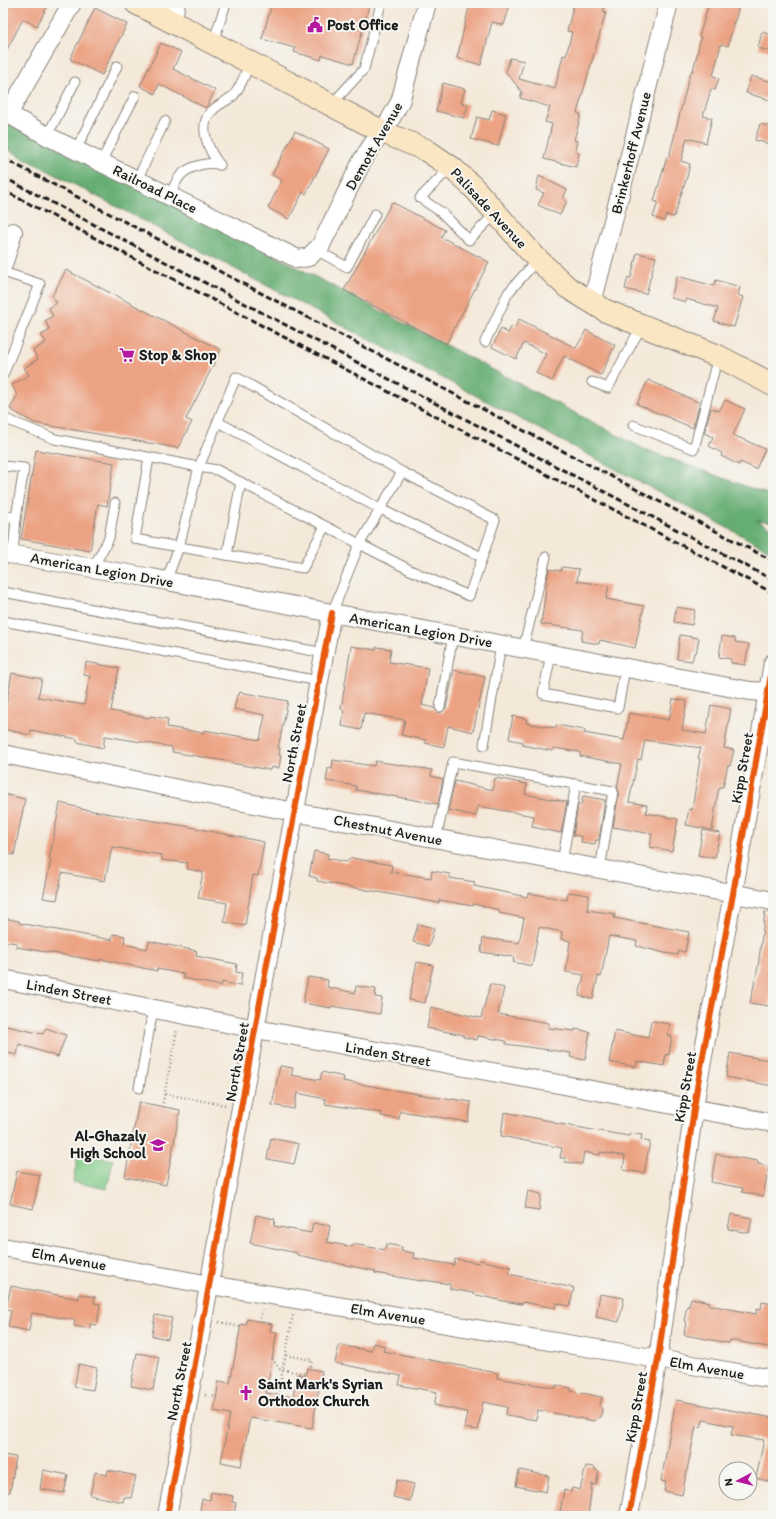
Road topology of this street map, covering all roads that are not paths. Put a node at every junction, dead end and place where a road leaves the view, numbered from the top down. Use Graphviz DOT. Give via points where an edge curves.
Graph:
graph roads {
  1 [pos="72,3"];
  2 [pos="136,3"];
  3 [pos="226,3"];
  4 [pos="381,3"];
  5 [pos="427,3"];
  6 [pos="669,3"];
  7 [pos="174,12"];
  8 [pos="213,43"];
  9 [pos="250,63"];
  10 [pos="117,66"];
  11 [pos="75,82"];
  12 [pos="136,96"];
  13 [pos="331,105"];
  14 [pos="6,113"];
  15 [pos="165,121"];
  16 [pos="383,132"];
  17 [pos="47,136"];
  18 [pos="76,150"];
  19 [pos="101,162"];
  20 [pos="451,167"];
  21 [pos="137,180"];
  22 [pos="170,196"];
  23 [pos="496,213"];
  24 [pos="375,214"];
  25 [pos="13,232"];
  26 [pos="313,254"];
  27 [pos="537,260"];
  28 [pos="3,265"];
  29 [pos="3,272"];
  30 [pos="592,303"];
  31 [pos="642,325"];
  32 [pos="485,342"];
  33 [pos="718,356"];
  34 [pos="3,375"];
  35 [pos="592,382"];
  36 [pos="773,385"];
  37 [pos="3,418"];
  38 [pos="218,422"];
  39 [pos="633,425"];
  40 [pos="149,458"];
  41 [pos="3,466"];
  42 [pos="199,467"];
  43 [pos="402,472"];
  44 [pos="241,482"];
  45 [pos="115,503"];
  46 [pos="380,509"];
  47 [pos="3,515"];
  48 [pos="16,518"];
  49 [pos="325,526"];
  50 [pos="359,545"];
  51 [pos="179,547"];
  52 [pos="8,554"];
  53 [pos="227,555"];
  54 [pos="482,557"];
  55 [pos="546,557"];
  56 [pos="93,568"];
  57 [pos="166,581"];
  58 [pos="3,592"];
  59 [pos="332,613"];
  60 [pos="3,620"];
  61 [pos="453,636"];
  62 [pos="502,645"];
  63 [pos="523,649"];
  64 [pos="324,653"];
  65 [pos="551,654"];
  66 [pos="773,663"];
  67 [pos="625,668"];
  68 [pos="319,681"];
  69 [pos="768,692"];
  70 [pos="440,707"];
  71 [pos="484,745"];
  72 [pos="3,754"];
  73 [pos="576,784"];
  74 [pos="294,812"];
  75 [pos="436,839"];
  76 [pos="562,862"];
  77 [pos="600,869"];
  78 [pos="734,894"];
  79 [pos="773,901"];
  80 [pos="3,979"];
  81 [pos="152,1009"];
  82 [pos="256,1029"];
  83 [pos="139,1088"];
  84 [pos="694,1110"];
  85 [pos="773,1124"];
  86 [pos="3,1247"];
  87 [pos="210,1285"];
  88 [pos="658,1359"];
  89 [pos="773,1380"];
  90 [pos="166,1516"];
  91 [pos="629,1516"];
  1 -- 14 [label="street"];
  2 -- 7 [label="street, Palisade Avenue"];
  3 -- 8 [label="lane"];
  4 -- 13 [label="lane" via="364,69"];
  5 -- 16 [label="street, Demott Avenue" via="400,102"];
  6 -- 30 [label="street, Brinkerhoff Avenue"];
  7 -- 8 [label="street, Palisade Avenue"];
  8 -- 9 [label="street, Palisade Avenue"];
  9 -- 13 [label="street, Palisade Avenue"];
  9 -- 22 [label="lane" via="234,95 213,109 207,118 206,137 213,156 220,165 210,162 186,171 178,179"];
  10 -- 18 [label="lane"];
  11 -- 17 [label="lane"];
  12 -- 19 [label="lane"];
  13 -- 16 [label="street, Palisade Avenue"];
  14 -- 17 [label="street, Railroad Place"];
  15 -- 21 [label="lane"];
  16 -- 20 [label="street, Palisade Avenue" via="426,150"];
  16 -- 26 [label="street, Demott Avenue" via="372,145 321,245"];
  17 -- 18 [label="street, Railroad Place"];
  18 -- 19 [label="street, Railroad Place"];
  19 -- 21 [label="street, Railroad Place"];
  20 -- 23 [label="street, Palisade Avenue"];
  20 -- 23 [label="lane" via="420,198 441,212 469,240"];
  21 -- 22 [label="street, Railroad Place"];
  22 -- 26 [label="street, Railroad Place" via="298,259"];
  23 -- 27 [label="street, Palisade Avenue"];
  24 -- 26 [label="lane" via="347,267"];
  25 -- 28 [label="street"];
  27 -- 30 [label="street, Palisade Avenue" via="568,287"];
  27 -- 32 [label="lane" via="508,293"];
  29 -- 34 [label="lane" via="40,284"];
  30 -- 31 [label="street, Palisade Avenue"];
  31 -- 33 [label="street, Palisade Avenue"];
  31 -- 35 [label="lane" via="608,388"];
  33 -- 36 [label="street, Palisade Avenue"];
  33 -- 39 [label="lane" via="694,449"];
  37 -- 40 [label="lane" via="55,439"];
  38 -- 42 [label="lane"];
  38 -- 43 [label="lane" via="236,377"];
  38 -- 46 [label="lane"];
  40 -- 42 [label="lane"];
  40 -- 51 [label="lane" via="135,539"];
  41 -- 48 [label="lane" via="24,468"];
  42 -- 44 [label="lane" via="217,470"];
  42 -- 51 [label="lane"];
  43 -- 46 [label="lane"];
  43 -- 54 [label="lane" via="495,520"];
  44 -- 49 [label="lane"];
  44 -- 53 [label="lane"];
  45 -- 56 [label="lane" via="109,538"];
  46 -- 50 [label="lane"];
  46 -- 54 [label="lane"];
  47 -- 48 [label="lane"];
  48 -- 52 [label="lane"];
  49 -- 50 [label="lane"];
  49 -- 53 [label="lane" via="303,568"];
  50 -- 54 [label="lane" via="469,596"];
  50 -- 59 [label="lane"];
  51 -- 53 [label="lane"];
  51 -- 57 [label="lane"];
  52 -- 56 [label="street, American Legion Drive"];
  55 -- 63 [label="lane"];
  56 -- 57 [label="street, American Legion Drive"];
  57 -- 59 [label="street, American Legion Drive"];
  58 -- 64 [label="lane"];
  59 -- 61 [label="street, American Legion Drive"];
  59 -- 64 [label="street, North Street"];
  60 -- 68 [label="lane"];
  61 -- 62 [label="street, American Legion Drive"];
  61 -- 70 [label="lane"];
  62 -- 63 [label="street, American Legion Drive"];
  62 -- 71 [label="lane"];
  63 -- 65 [label="street, American Legion Drive"];
  64 -- 68 [label="street, North Street"];
  65 -- 67 [label="street, American Legion Drive"];
  65 -- 67 [label="lane" via="543,694 618,708"];
  66 -- 69 [label="street, Kipp Street"];
  67 -- 69 [label="street, American Legion Drive"];
  68 -- 74 [label="street, North Street"];
  69 -- 78 [label="street, Kipp Street"];
  72 -- 74 [label="street, Chestnut Avenue"];
  73 -- 75 [label="lane" via="453,762"];
  73 -- 76 [label="lane"];
  73 -- 77 [label="lane" via="613,790"];
  74 -- 75 [label="street, Chestnut Avenue"];
  74 -- 82 [label="street, North Street"];
  75 -- 76 [label="street, Chestnut Avenue"];
  76 -- 77 [label="street, Chestnut Avenue"];
  77 -- 78 [label="street, Chestnut Avenue"];
  78 -- 79 [label="street, Chestnut Avenue"];
  78 -- 84 [label="street, Kipp Street"];
  80 -- 81 [label="street, Linden Street"];
  81 -- 82 [label="street, Linden Street"];
  81 -- 83 [label="lane"];
  82 -- 84 [label="street, Linden Street"];
  82 -- 87 [label="street, North Street"];
  84 -- 85 [label="street, Linden Street"];
  84 -- 88 [label="street, Kipp Street"];
  86 -- 87 [label="street, Elm Avenue"];
  87 -- 88 [label="street, Elm Avenue"];
  87 -- 90 [label="street, North Street"];
  88 -- 89 [label="street, Elm Avenue"];
  88 -- 91 [label="street, Kipp Street"];
}
